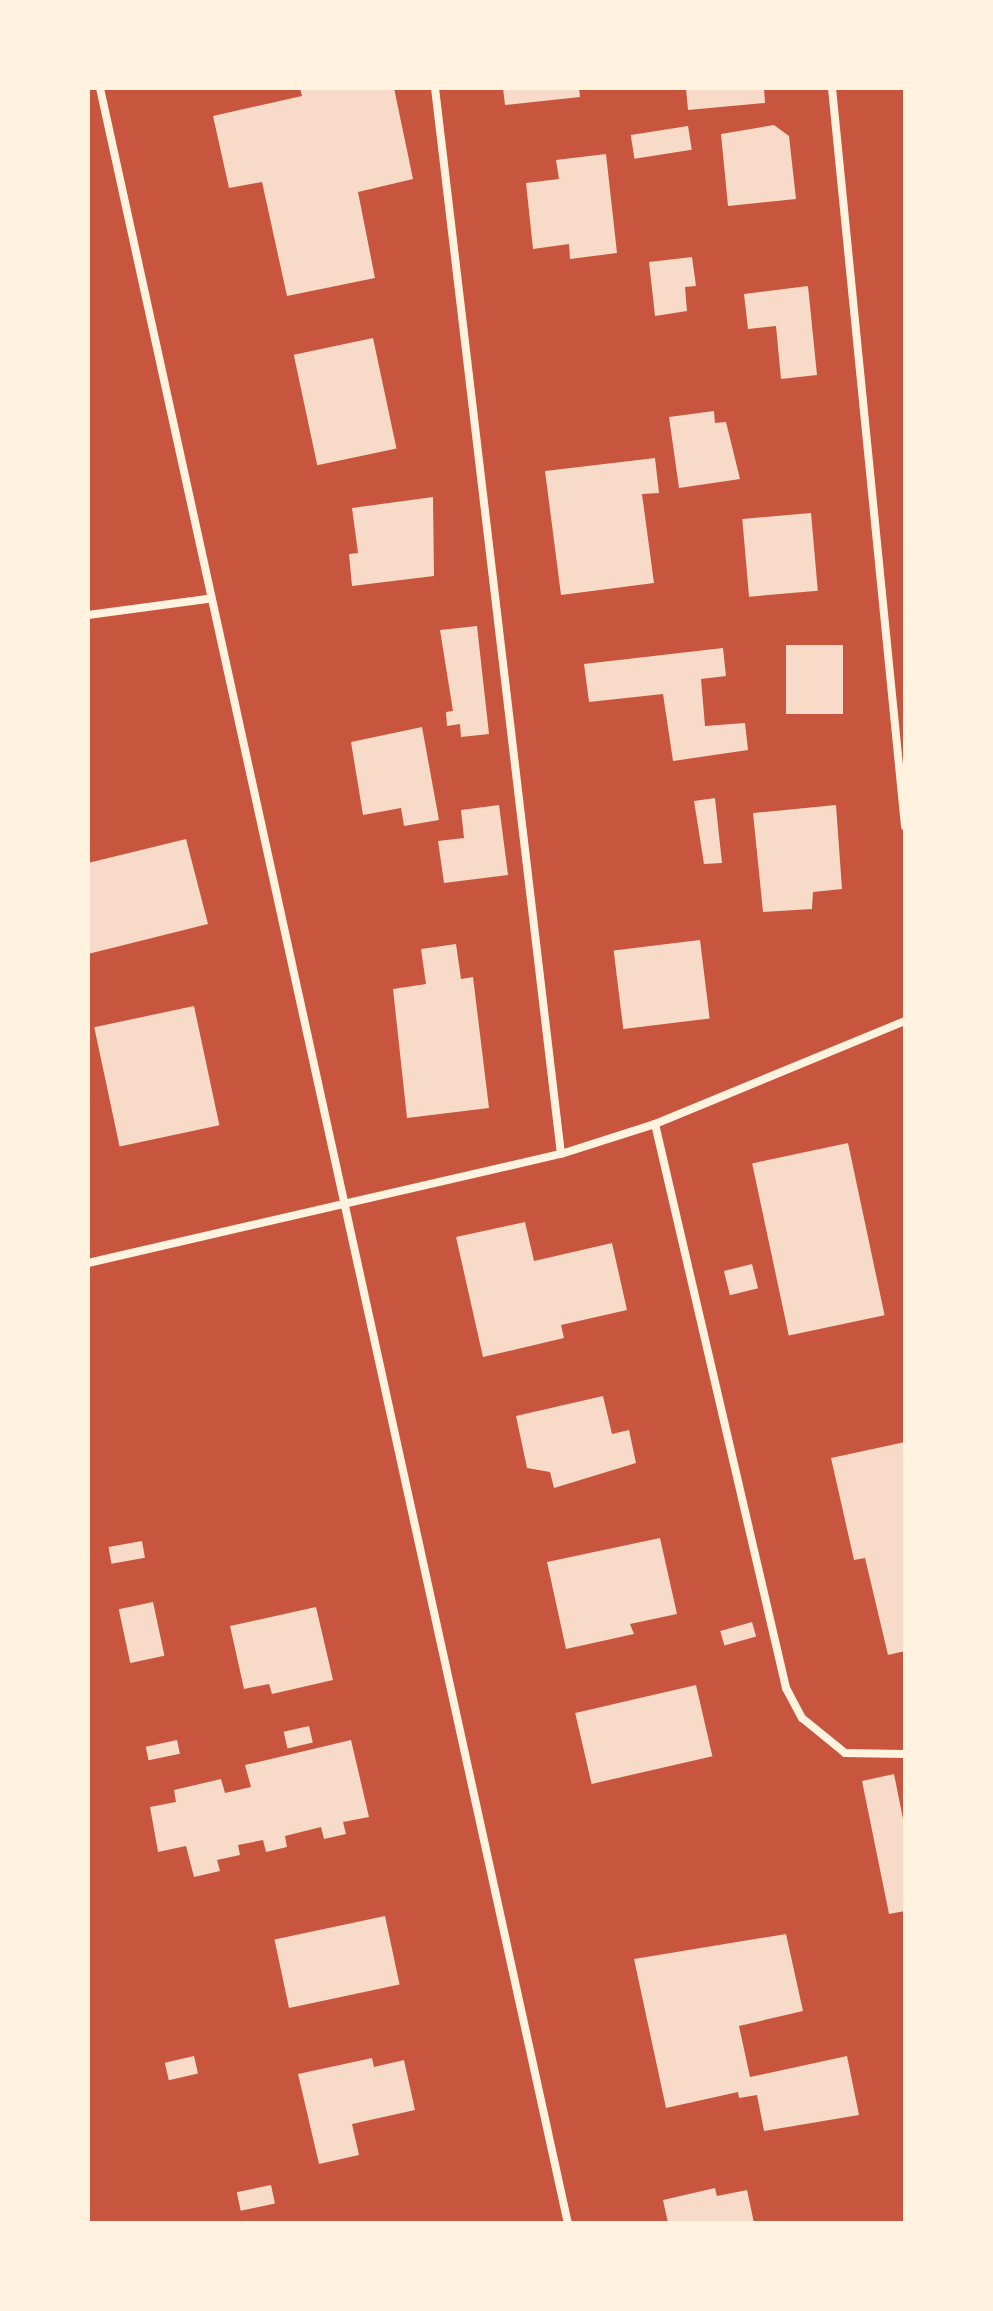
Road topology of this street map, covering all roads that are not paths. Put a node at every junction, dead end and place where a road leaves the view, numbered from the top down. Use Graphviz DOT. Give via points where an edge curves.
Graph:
graph roads {
  1 [pos="100,88"];
  2 [pos="435,88"];
  3 [pos="832,88"];
  4 [pos="207,599"];
  5 [pos="88,615"];
  6 [pos="905,826"];
  7 [pos="905,1021"];
  8 [pos="655,1124"];
  9 [pos="561,1154"];
  10 [pos="344,1209"];
  11 [pos="88,1263"];
  12 [pos="905,1754"];
  13 [pos="568,2223"];
  1 -- 4 [label="street"];
  2 -- 9 [label="street"];
  3 -- 6 [label="street"];
  4 -- 5 [label="street"];
  4 -- 10 [label="street"];
  7 -- 8 [label="street"];
  8 -- 9 [label="street"];
  8 -- 12 [label="street" via="786,1688 821,1740 845,1753"];
  9 -- 10 [label="street"];
  10 -- 11 [label="street"];
  10 -- 13 [label="street"];
}
